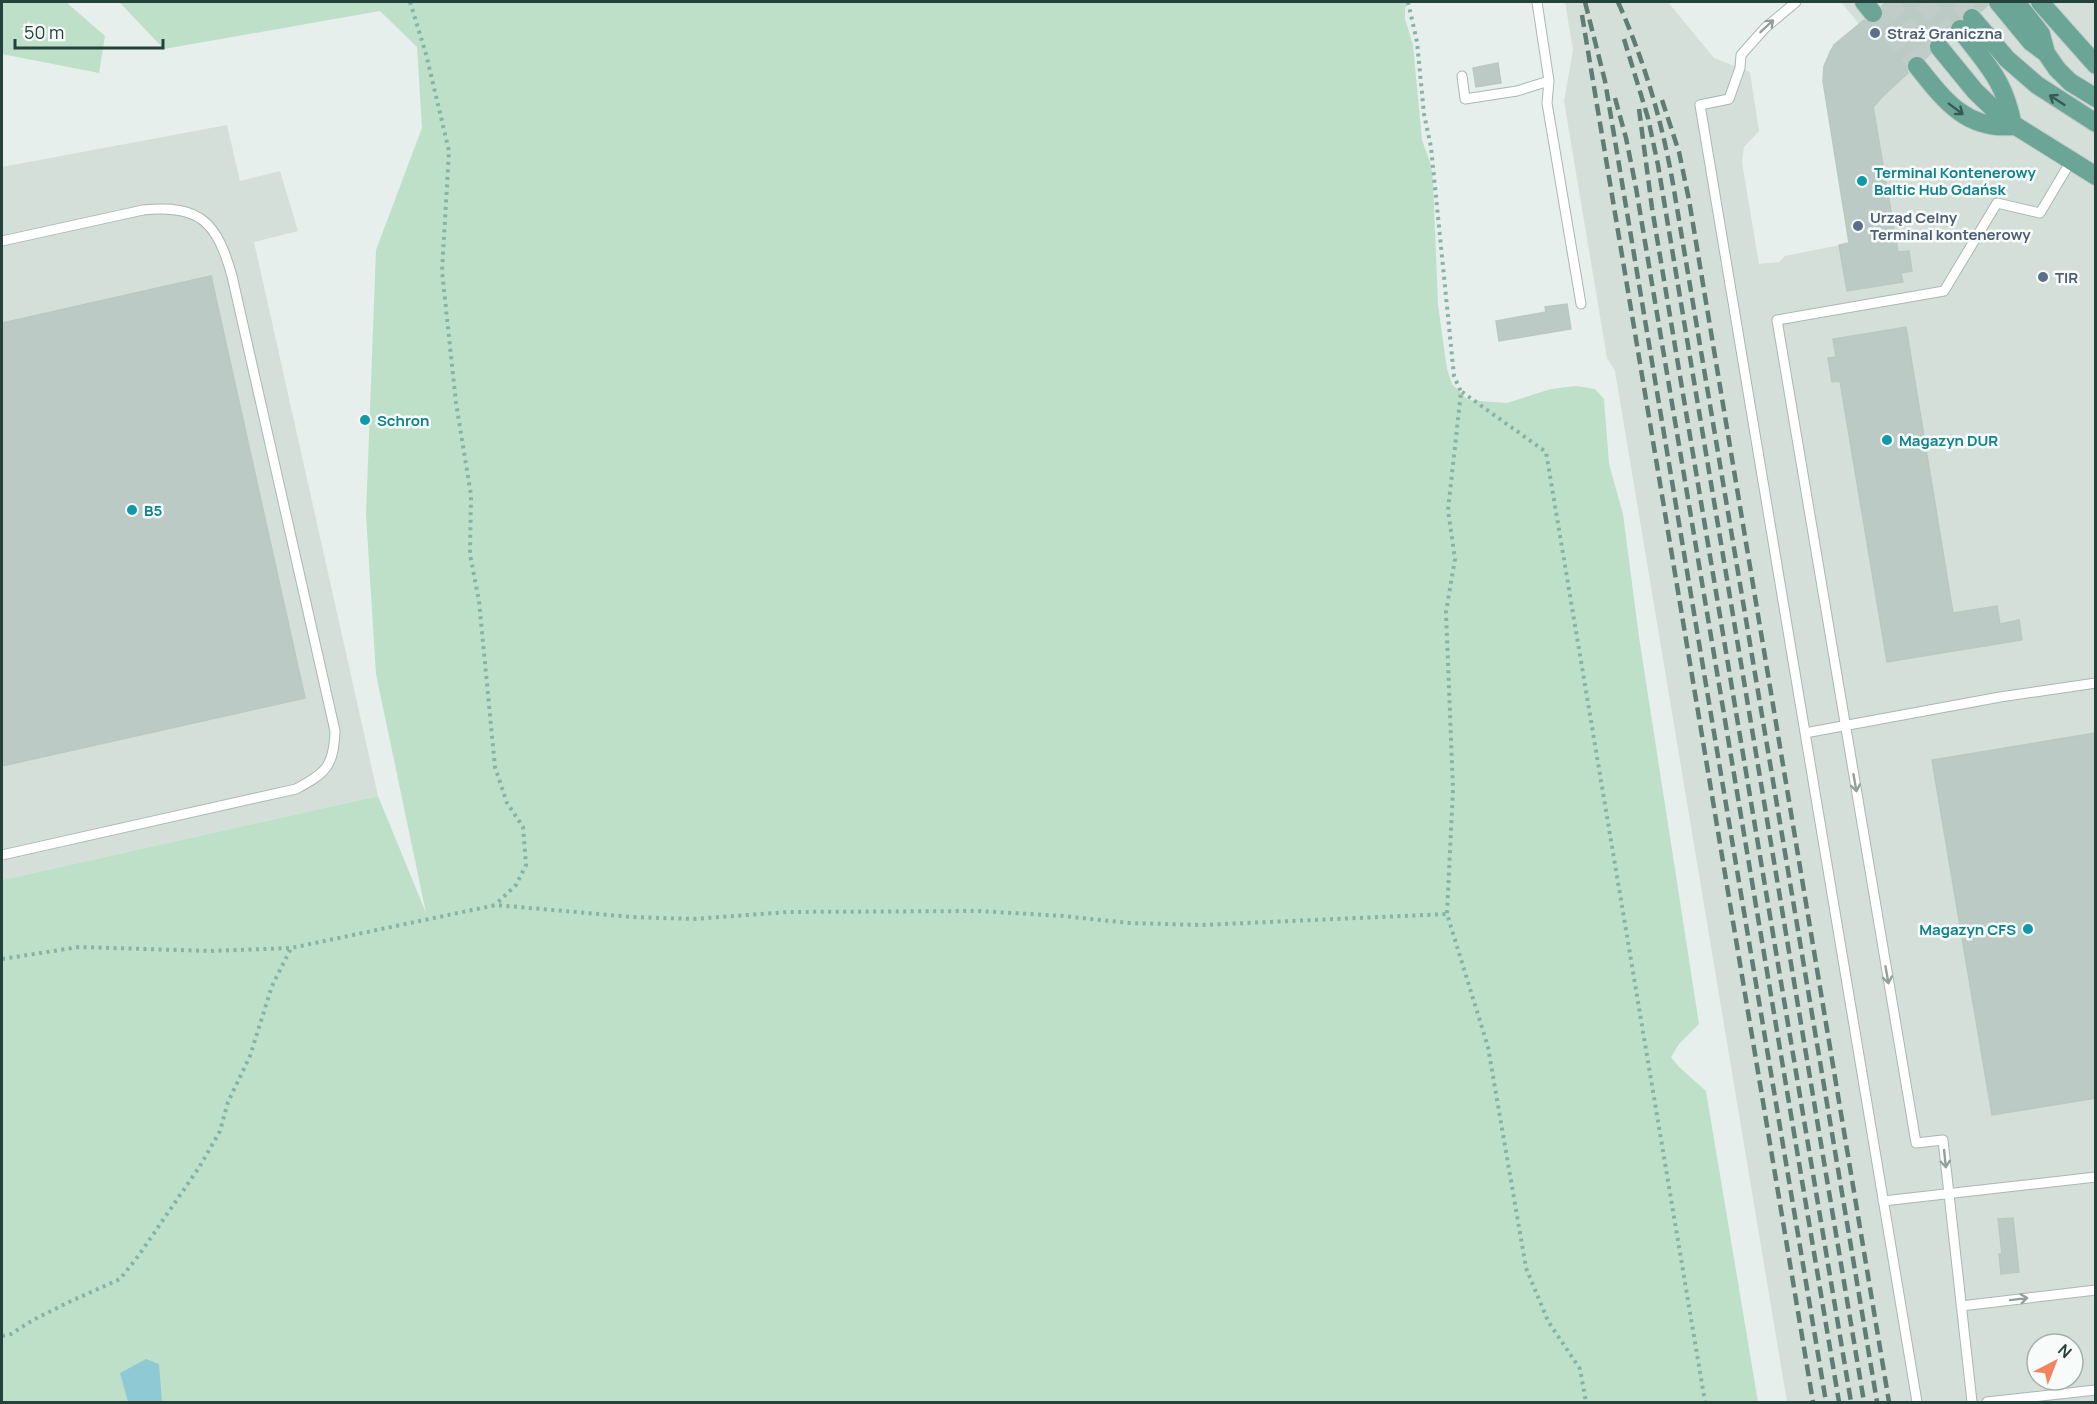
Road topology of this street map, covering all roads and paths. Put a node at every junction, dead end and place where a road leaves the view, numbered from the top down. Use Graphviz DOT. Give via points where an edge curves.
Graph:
graph roads {
  1 [pos="410,2"];
  2 [pos="1408,2"];
  3 [pos="1413,2"];
  4 [pos="1537,2"];
  5 [pos="1796,2"];
  6 [pos="1998,2"];
  7 [pos="2016,2"];
  8 [pos="2040,2"];
  9 [pos="1409,8"];
  10 [pos="1950,37"];
  11 [pos="2046,53"];
  12 [pos="2096,66"];
  13 [pos="1462,76"];
  14 [pos="1550,81"];
  15 [pos="2096,98"];
  16 [pos="2096,123"];
  17 [pos="2013,126"];
  18 [pos="2071,161"];
  19 [pos="2096,176"];
  20 [pos="2,241"];
  21 [pos="1581,303"];
  22 [pos="1461,392"];
  23 [pos="2096,683"];
  24 [pos="1845,725"];
  25 [pos="1804,733"];
  26 [pos="2,855"];
  27 [pos="496,905"];
  28 [pos="1447,914"];
  29 [pos="291,948"];
  30 [pos="2,959"];
  31 [pos="2096,1177"];
  32 [pos="1948,1194"];
  33 [pos="1883,1201"];
  34 [pos="2096,1290"];
  35 [pos="1961,1306"];
  36 [pos="2,1336"];
  37 [pos="2096,1390"];
  38 [pos="1586,1402"];
  39 [pos="1705,1402"];
  40 [pos="1917,1402"];
  41 [pos="1972,1402"];
  42 [pos="1987,1402"];
  1 -- 27 [label="path" via="449,151 442,271 456,403 471,495 470,554 495,767 507,803 523,827 526,865 516,885"];
  2 -- 9 [label="path"];
  3 -- 9 [label="path"];
  4 -- 14 [label="lane"];
  25 -- 5 [label="lane, one-way" via="1700,105 1729,99 1742,55 1765,28"];
  6 -- 11 [label="main road" via="2031,42"];
  7 -- 11 [label="main road" via="2041,34"];
  8 -- 12 [label="main road"];
  9 -- 22 [label="path" via="1431,147 1454,376"];
  16 -- 10 [label="main road, one-way" via="2045,92 2023,72 2015,54"];
  10 -- 17 [label="main road" via="1984,101"];
  10 -- 17 [label="main road" via="1997,77"];
  10 -- 17 [label="main road, one-way" via="1943,98 1959,113 1982,124"];
  11 -- 15 [label="main road" via="2063,75"];
  13 -- 14 [label="lane" via="1465,99"];
  14 -- 21 [label="lane" via="1547,103"];
  17 -- 18 [label="main road"];
  18 -- 19 [label="main road"];
  18 -- 24 [label="lane" via="2040,213 1998,204 1944,291 1777,320"];
  20 -- 26 [label="lane" via="165,208 189,212 209,224 224,247 232,276 335,730 335,752 327,768 296,789"];
  22 -- 28 [label="path" via="1448,510 1455,558 1446,612 1453,789"];
  22 -- 39 [label="path" via="1546,452"];
  23 -- 24 [label="lane"];
  24 -- 25 [label="lane"];
  24 -- 32 [label="lane, one-way" via="1916,1143 1943,1140"];
  25 -- 33 [label="lane"];
  27 -- 28 [label="path" via="693,919 788,912 979,911 1202,925"];
  27 -- 29 [label="path"];
  28 -- 38 [label="path" via="1488,1047 1526,1268 1548,1321 1580,1369"];
  29 -- 30 [label="path" via="211,951 80,947"];
  29 -- 36 [label="path" via="272,986 220,1131 139,1255 120,1279"];
  31 -- 32 [label="lane"];
  32 -- 33 [label="lane"];
  32 -- 35 [label="lane"];
  33 -- 40 [label="lane"];
  35 -- 34 [label="lane, one-way"];
  35 -- 41 [label="lane"];
  37 -- 42 [label="lane"];
}
